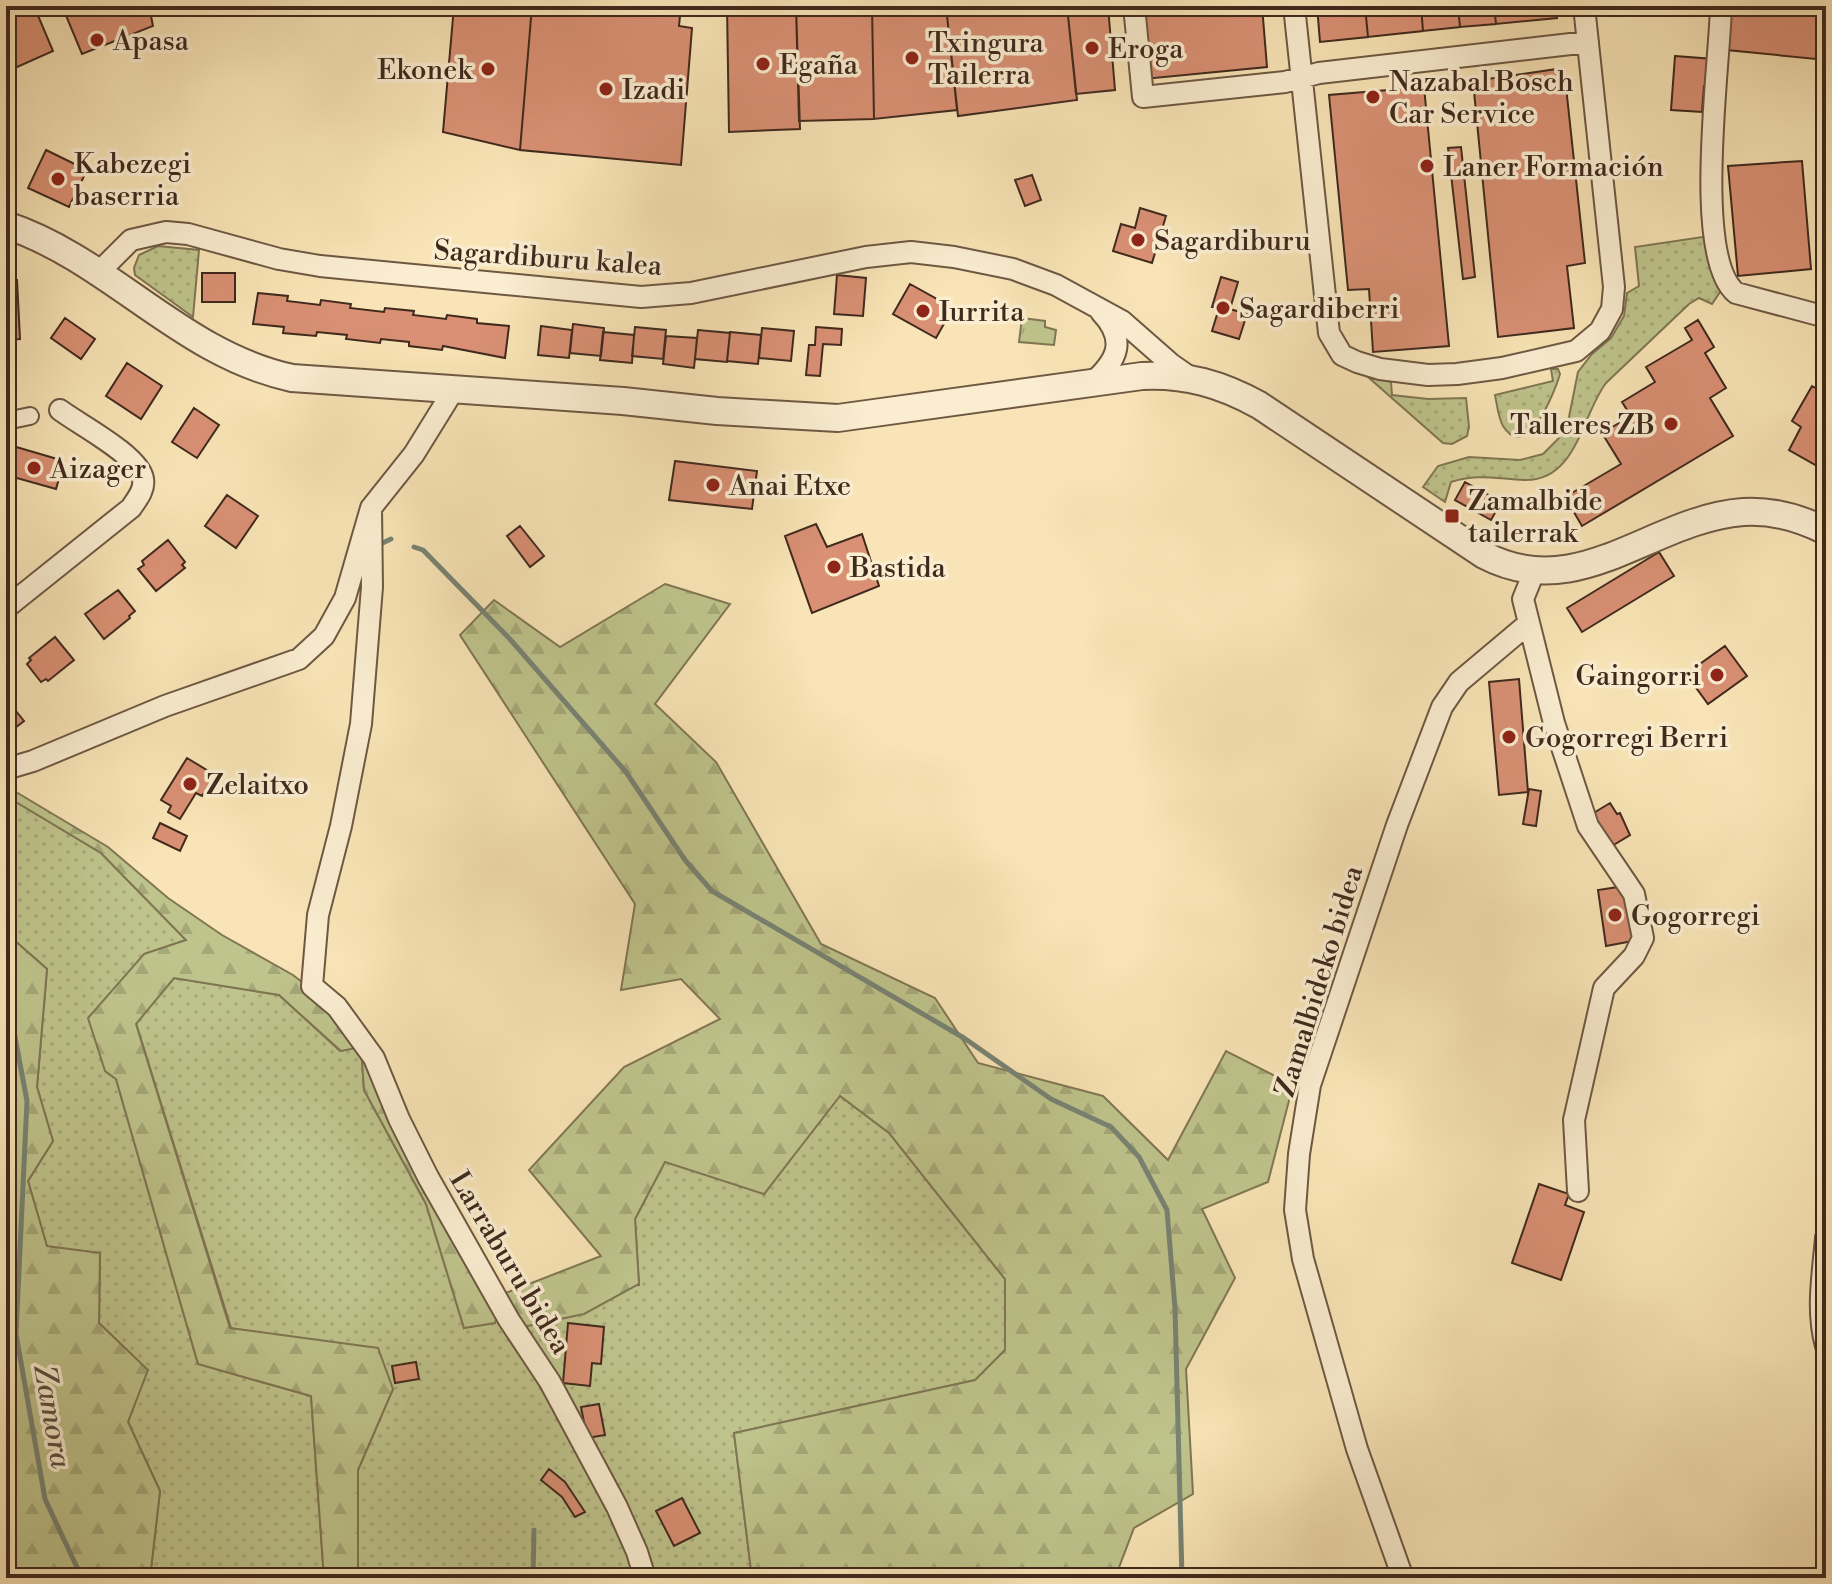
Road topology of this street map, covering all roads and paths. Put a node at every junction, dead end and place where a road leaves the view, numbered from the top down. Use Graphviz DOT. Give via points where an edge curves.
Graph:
graph roads {
  1 [pos="1134,6"];
  2 [pos="1294,6"];
  3 [pos="1584,6"];
  4 [pos="1721,6"];
  5 [pos="1588,42"];
  6 [pos="1302,79"];
  7 [pos="6,225"];
  8 [pos="98,273"];
  9 [pos="1826,317"];
  10 [pos="1122,330"];
  11 [pos="1142,376"];
  12 [pos="1191,378"];
  13 [pos="1092,383"];
  14 [pos="453,391"];
  15 [pos="60,410"];
  16 [pos="30,416"];
  17 [pos="6,421"];
  18 [pos="371,508"];
  19 [pos="1826,531"];
  20 [pos="1534,572"];
  21 [pos="6,608"];
  22 [pos="1528,624"];
  23 [pos="6,769"];
  24 [pos="1578,1191"];
  25 [pos="1826,1238"];
  26 [pos="1826,1346"];
  27 [pos="645,1578"];
  28 [pos="1403,1578"];
  1 -- 6 [label="street" via="1143,97"];
  2 -- 6 [label="street"];
  3 -- 5 [label="street"];
  4 -- 9 [label="street" via="1710,161 1723,276 1736,293"];
  5 -- 6 [label="street"];
  5 -- 6 [label="street" via="1609,230 1612,309 1600,331 1576,351 1472,372 1428,375 1380,369 1342,355 1329,333"];
  7 -- 8 [label="street" via="44,239"];
  8 -- 10 [label="street, Sagardiburu kalea" via="131,240 166,232 320,266 641,297 691,293 911,252 1013,269 1095,306"];
  8 -- 14 [label="street" via="203,344 263,372"];
  10 -- 11 [label="street, Sagardiburu kalea" via="1127,360"];
  10 -- 12 [label="street, Sagardiburu kalea"];
  10 -- 13 [label="street" via="1111,364"];
  11 -- 12 [label="street"];
  11 -- 13 [label="street"];
  12 -- 20 [label="street" via="1220,385 1259,405 1484,555"];
  13 -- 14 [label="street" via="838,418"];
  14 -- 18 [label="street" via="414,454"];
  15 -- 21 [label="street" via="140,468 141,494 131,508"];
  16 -- 17 [label="street"];
  18 -- 23 [label="street" via="345,598 324,636 299,659"];
  18 -- 27 [label="street, Larraburu bidea" via="372,587 361,724 318,915 312,986 337,1007 374,1058 428,1177 617,1507"];
  19 -- 20 [label="street" via="1778,514 1726,514 1577,567"];
  20 -- 22 [label="street" via="1523,599"];
  22 -- 24 [label="street" via="1570,777 1588,826 1634,894 1643,938 1604,988 1574,1120"];
  22 -- 28 [label="street, Zamalbideko bidea" via="1459,682 1442,707 1310,1085 1299,1154 1295,1210 1303,1259 1357,1449"];
  25 -- 26 [label="street" via="1821,1312"];
}
